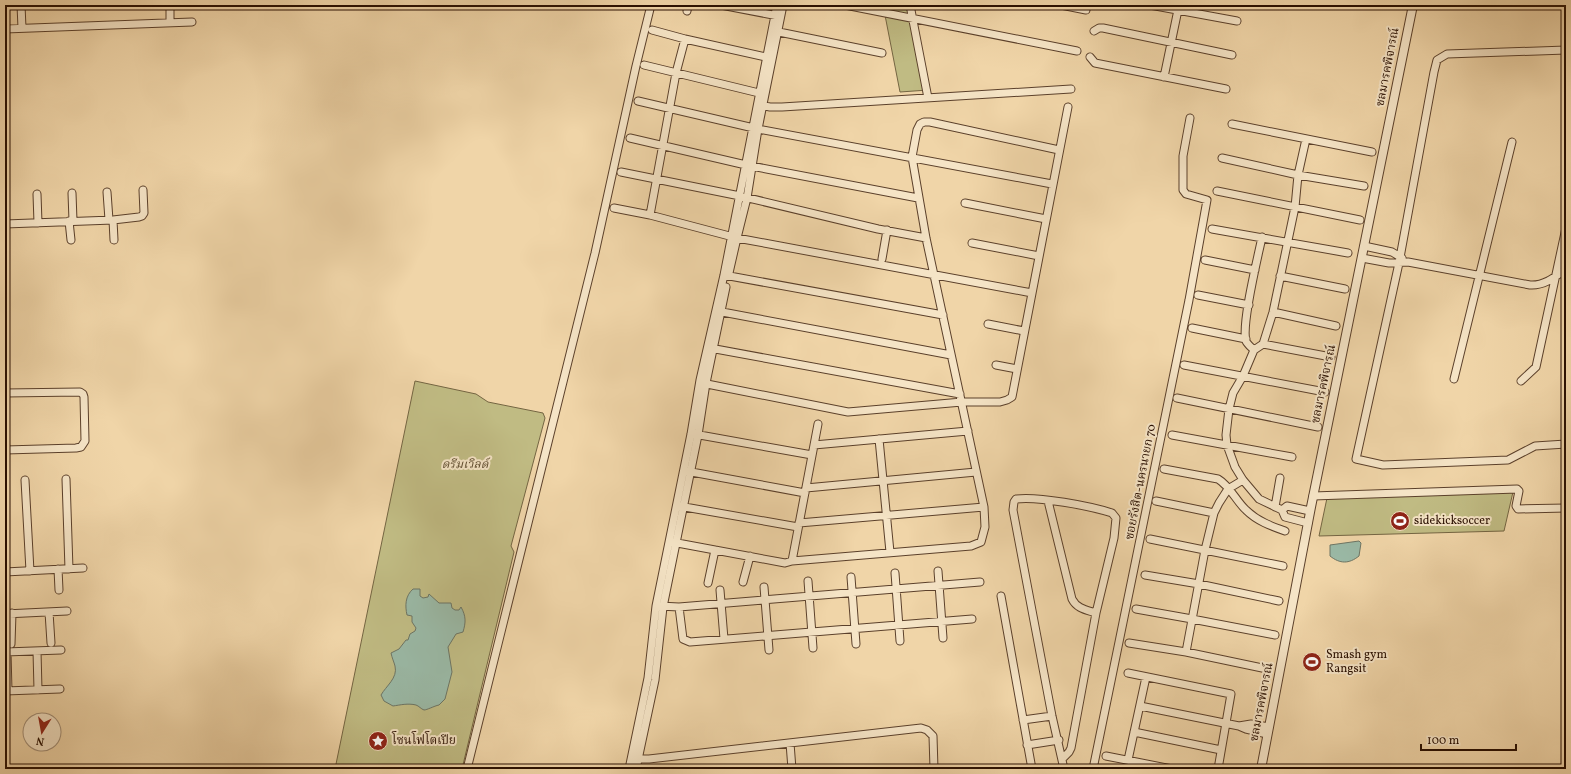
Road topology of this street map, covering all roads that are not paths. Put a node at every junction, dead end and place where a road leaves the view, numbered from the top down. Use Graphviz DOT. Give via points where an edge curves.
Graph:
graph roads {
  1 [pos="21,5"];
  2 [pos="170,5"];
  3 [pos="652,5"];
  4 [pos="721,5"];
  5 [pos="777,5"];
  6 [pos="783,5"];
  7 [pos="846,5"];
  8 [pos="910,5"];
  9 [pos="1061,5"];
  10 [pos="1150,5"];
  11 [pos="1413,5"];
  12 [pos="1178,8"];
  13 [pos="1086,10"];
  14 [pos="777,16"];
  15 [pos="912,19"];
  16 [pos="1237,21"];
  17 [pos="192,22"];
  18 [pos="170,23"];
  19 [pos="5,28"];
  20 [pos="22,28"];
  21 [pos="652,30"];
  22 [pos="775,31"];
  23 [pos="1094,31"];
  24 [pos="685,39"];
  25 [pos="1171,43"];
  26 [pos="1566,50"];
  27 [pos="1077,51"];
  28 [pos="882,53"];
  29 [pos="1232,56"];
  30 [pos="766,57"];
  31 [pos="1090,57"];
  32 [pos="644,65"];
  33 [pos="676,73"];
  34 [pos="1164,77"];
  35 [pos="1071,89"];
  36 [pos="1226,90"];
  37 [pos="759,93"];
  38 [pos="928,98"];
  39 [pos="638,101"];
  40 [pos="760,105"];
  41 [pos="1068,107"];
  42 [pos="670,109"];
  43 [pos="1190,118"];
  44 [pos="1232,124"];
  45 [pos="755,129"];
  46 [pos="630,138"];
  47 [pos="1306,140"];
  48 [pos="1512,142"];
  49 [pos="663,146"];
  50 [pos="1059,150"];
  51 [pos="1372,152"];
  52 [pos="912,158"];
  53 [pos="1222,158"];
  54 [pos="749,166"];
  55 [pos="621,172"];
  56 [pos="1298,175"];
  57 [pos="657,180"];
  58 [pos="1052,184"];
  59 [pos="1364,186"];
  60 [pos="143,190"];
  61 [pos="1217,191"];
  62 [pos="107,192"];
  63 [pos="72,193"];
  64 [pos="37,194"];
  65 [pos="740,196"];
  66 [pos="747,198"];
  67 [pos="918,198"];
  68 [pos="965,204"];
  69 [pos="1295,207"];
  70 [pos="614,208"];
  71 [pos="650,215"];
  72 [pos="1046,219"];
  73 [pos="111,220"];
  74 [pos="1360,220"];
  75 [pos="71,221"];
  76 [pos="38,223"];
  77 [pos="5,224"];
  78 [pos="1566,228"];
  79 [pos="1212,229"];
  80 [pos="887,230"];
  81 [pos="1262,236"];
  82 [pos="734,237"];
  83 [pos="926,238"];
  84 [pos="71,240"];
  85 [pos="114,240"];
  86 [pos="1287,241"];
  87 [pos="972,243"];
  88 [pos="1364,246"];
  89 [pos="1348,253"];
  90 [pos="1039,256"];
  91 [pos="1362,258"];
  92 [pos="882,259"];
  93 [pos="1205,260"];
  94 [pos="1399,260"];
  95 [pos="1566,269"];
  96 [pos="1255,270"];
  97 [pos="726,275"];
  98 [pos="1478,275"];
  99 [pos="935,276"];
  100 [pos="1280,276"];
  101 [pos="1554,277"];
  102 [pos="1345,289"];
  103 [pos="1032,293"];
  104 [pos="1198,295"];
  105 [pos="1249,305"];
  106 [pos="719,311"];
  107 [pos="1273,312"];
  108 [pos="943,315"];
  109 [pos="988,324"];
  110 [pos="1336,326"];
  111 [pos="1192,328"];
  112 [pos="1024,331"];
  113 [pos="1246,339"];
  114 [pos="1263,344"];
  115 [pos="711,348"];
  116 [pos="1254,350"];
  117 [pos="951,355"];
  118 [pos="1331,357"];
  119 [pos="996,365"];
  120 [pos="1184,365"];
  121 [pos="1017,368"];
  122 [pos="1243,376"];
  123 [pos="1454,379"];
  124 [pos="700,381"];
  125 [pos="1521,381"];
  126 [pos="1325,392"];
  127 [pos="5,393"];
  128 [pos="961,398"];
  129 [pos="1177,398"];
  130 [pos="1229,408"];
  131 [pos="818,424"];
  132 [pos="1318,427"];
  133 [pos="968,431"];
  134 [pos="695,434"];
  135 [pos="1172,435"];
  136 [pos="879,439"];
  137 [pos="1566,444"];
  138 [pos="814,445"];
  139 [pos="1227,445"];
  140 [pos="5,450"];
  141 [pos="812,455"];
  142 [pos="1292,457"];
  143 [pos="1164,469"];
  144 [pos="687,472"];
  145 [pos="976,472"];
  146 [pos="1280,478"];
  147 [pos="66,479"];
  148 [pos="25,480"];
  149 [pos="1243,480"];
  150 [pos="883,481"];
  151 [pos="1228,489"];
  152 [pos="806,490"];
  153 [pos="1313,496"];
  154 [pos="1048,501"];
  155 [pos="1156,501"];
  156 [pos="1275,506"];
  157 [pos="680,507"];
  158 [pos="984,507"];
  159 [pos="1566,508"];
  160 [pos="1282,510"];
  161 [pos="1310,511"];
  162 [pos="1214,513"];
  163 [pos="886,516"];
  164 [pos="1308,523"];
  165 [pos="798,525"];
  166 [pos="1285,532"];
  167 [pos="1150,539"];
  168 [pos="673,542"];
  169 [pos="715,550"];
  170 [pos="1205,550"];
  171 [pos="890,552"];
  172 [pos="750,556"];
  173 [pos="792,561"];
  174 [pos="1284,566"];
  175 [pos="69,568"];
  176 [pos="83,568"];
  177 [pos="58,569"];
  178 [pos="30,571"];
  179 [pos="938,571"];
  180 [pos="5,572"];
  181 [pos="895,573"];
  182 [pos="1145,575"];
  183 [pos="851,577"];
  184 [pos="808,581"];
  185 [pos="743,582"];
  186 [pos="980,582"];
  187 [pos="708,583"];
  188 [pos="1199,584"];
  189 [pos="939,585"];
  190 [pos="764,587"];
  191 [pos="895,588"];
  192 [pos="59,590"];
  193 [pos="720,590"];
  194 [pos="852,592"];
  195 [pos="808,595"];
  196 [pos="1001,596"];
  197 [pos="765,600"];
  198 [pos="1279,601"];
  199 [pos="721,604"];
  200 [pos="660,606"];
  201 [pos="678,607"];
  202 [pos="1136,609"];
  203 [pos="49,612"];
  204 [pos="67,612"];
  205 [pos="1096,613"];
  206 [pos="8,614"];
  207 [pos="972,619"];
  208 [pos="1192,619"];
  209 [pos="942,621"];
  210 [pos="898,625"];
  211 [pos="855,628"];
  212 [pos="812,632"];
  213 [pos="768,636"];
  214 [pos="1275,636"];
  215 [pos="943,638"];
  216 [pos="724,639"];
  217 [pos="900,641"];
  218 [pos="51,643"];
  219 [pos="1129,643"];
  220 [pos="11,644"];
  221 [pos="856,644"];
  222 [pos="812,648"];
  223 [pos="61,650"];
  224 [pos="769,650"];
  225 [pos="37,651"];
  226 [pos="6,652"];
  227 [pos="1186,652"];
  228 [pos="1267,669"];
  229 [pos="1128,673"];
  230 [pos="1146,677"];
  231 [pos="60,689"];
  232 [pos="38,690"];
  233 [pos="7,691"];
  234 [pos="1140,706"];
  235 [pos="1052,716"];
  236 [pos="1023,720"];
  237 [pos="1226,723"];
  238 [pos="1268,731"];
  239 [pos="1134,732"];
  240 [pos="1059,740"];
  241 [pos="790,743"];
  242 [pos="1027,745"];
  243 [pos="1221,750"];
  244 [pos="1106,756"];
  245 [pos="1063,758"];
  246 [pos="634,759"];
  247 [pos="1128,760"];
  248 [pos="467,769"];
  249 [pos="628,769"];
  250 [pos="636,769"];
  251 [pos="792,769"];
  252 [pos="934,769"];
  253 [pos="1032,769"];
  254 [pos="1064,769"];
  255 [pos="1093,769"];
  256 [pos="1172,769"];
  257 [pos="1218,769"];
  258 [pos="1261,769"];
  1 -- 20 [label="street"];
  2 -- 18 [label="street"];
  3 -- 248 [label="street" via="595,253"];
  4 -- 14 [label="street"];
  5 -- 14 [label="street"];
  6 -- 14 [label="street"];
  7 -- 15 [label="street"];
  8 -- 15 [label="street"];
  9 -- 13 [label="street"];
  10 -- 12 [label="street"];
  11 -- 88 [label="street, ชลมารคพิจารณ์"];
  12 -- 16 [label="street"];
  12 -- 25 [label="street"];
  14 -- 22 [label="street"];
  15 -- 27 [label="street"];
  15 -- 38 [label="street"];
  17 -- 18 [label="street"];
  18 -- 20 [label="street"];
  19 -- 20 [label="street"];
  21 -- 24 [label="street"];
  22 -- 28 [label="street"];
  22 -- 30 [label="street"];
  22 -- 40 [label="street"];
  23 -- 25 [label="street" via="1103,28"];
  24 -- 30 [label="street"];
  24 -- 33 [label="street"];
  25 -- 29 [label="street"];
  25 -- 34 [label="street"];
  26 -- 94 [label="street" via="1447,54 1437,60"];
  30 -- 37 [label="street"];
  31 -- 34 [label="street" via="1095,63"];
  32 -- 33 [label="street"];
  33 -- 37 [label="street"];
  33 -- 42 [label="street"];
  34 -- 36 [label="street"];
  35 -- 38 [label="street"];
  37 -- 40 [label="street"];
  38 -- 40 [label="street" via="782,107"];
  39 -- 42 [label="street"];
  40 -- 45 [label="street"];
  41 -- 50 [label="street"];
  42 -- 45 [label="street"];
  42 -- 49 [label="street"];
  43 -- 255 [label="street, ซอยรังสิต-นครนายก 70" via="1183,156 1183,190 1186,194 1207,200"];
  44 -- 47 [label="street"];
  45 -- 52 [label="street"];
  45 -- 54 [label="street"];
  46 -- 49 [label="street"];
  47 -- 51 [label="street"];
  47 -- 56 [label="street"];
  48 -- 98 [label="street"];
  49 -- 54 [label="street"];
  49 -- 57 [label="street"];
  50 -- 52 [label="street" via="924,122 917,130"];
  50 -- 58 [label="street"];
  52 -- 58 [label="street"];
  52 -- 67 [label="street"];
  53 -- 56 [label="street"];
  54 -- 65 [label="street"];
  54 -- 66 [label="street"];
  54 -- 67 [label="street"];
  55 -- 57 [label="street"];
  56 -- 59 [label="street"];
  56 -- 69 [label="street"];
  57 -- 65 [label="street"];
  57 -- 71 [label="street"];
  58 -- 72 [label="street"];
  60 -- 73 [label="street" via="142,216"];
  61 -- 69 [label="street"];
  62 -- 73 [label="street"];
  63 -- 75 [label="street"];
  64 -- 76 [label="street"];
  65 -- 66 [label="street"];
  65 -- 82 [label="street"];
  66 -- 80 [label="street"];
  66 -- 82 [label="street"];
  67 -- 83 [label="street"];
  68 -- 72 [label="street"];
  69 -- 74 [label="street"];
  69 -- 86 [label="street"];
  70 -- 71 [label="street"];
  71 -- 82 [label="street"];
  72 -- 90 [label="street"];
  73 -- 75 [label="street"];
  73 -- 85 [label="street"];
  75 -- 76 [label="street"];
  75 -- 84 [label="street"];
  76 -- 77 [label="street"];
  78 -- 101 [label="street"];
  79 -- 81 [label="street"];
  80 -- 83 [label="street"];
  80 -- 92 [label="street"];
  81 -- 86 [label="street"];
  81 -- 96 [label="street"];
  82 -- 97 [label="street"];
  82 -- 99 [label="street"];
  83 -- 99 [label="street"];
  86 -- 89 [label="street"];
  86 -- 100 [label="street"];
  87 -- 90 [label="street"];
  88 -- 91 [label="street, ชลมารคพิจารณ์"];
  88 -- 94 [label="street" via="1392,252"];
  90 -- 103 [label="street"];
  91 -- 94 [label="street" via="1389,263"];
  91 -- 153 [label="street, ชลมารคพิจารณ์"];
  93 -- 96 [label="street"];
  94 -- 98 [label="street"];
  94 -- 137 [label="street" via="1356,459 1383,465 1508,460 1535,446"];
  95 -- 101 [label="street"];
  96 -- 105 [label="street"];
  97 -- 106 [label="street"];
  97 -- 108 [label="street"];
  98 -- 101 [label="street" via="1537,286"];
  98 -- 123 [label="street"];
  99 -- 103 [label="street"];
  99 -- 108 [label="street"];
  100 -- 102 [label="street"];
  100 -- 107 [label="street"];
  101 -- 125 [label="street" via="1536,367"];
  103 -- 112 [label="street"];
  104 -- 105 [label="street"];
  105 -- 113 [label="street"];
  106 -- 115 [label="street"];
  106 -- 117 [label="street"];
  107 -- 110 [label="street"];
  107 -- 114 [label="street"];
  108 -- 117 [label="street"];
  109 -- 112 [label="street"];
  111 -- 113 [label="street"];
  112 -- 121 [label="street"];
  113 -- 116 [label="street"];
  114 -- 116 [label="street"];
  114 -- 118 [label="street"];
  115 -- 124 [label="street"];
  115 -- 128 [label="street"];
  116 -- 122 [label="street"];
  117 -- 128 [label="street"];
  119 -- 121 [label="street"];
  120 -- 122 [label="street"];
  121 -- 128 [label="street" via="1012,397 1007,400 1000,402"];
  122 -- 126 [label="street"];
  122 -- 130 [label="street" via="1233,393"];
  124 -- 128 [label="street" via="848,412"];
  124 -- 134 [label="street"];
  127 -- 140 [label="street" via="80,392 84,398 85,441 81,447 76,448"];
  128 -- 133 [label="street"];
  129 -- 130 [label="street"];
  130 -- 132 [label="street"];
  130 -- 139 [label="street"];
  131 -- 138 [label="street"];
  133 -- 136 [label="street"];
  133 -- 145 [label="street"];
  134 -- 141 [label="street"];
  134 -- 144 [label="street"];
  135 -- 139 [label="street"];
  136 -- 138 [label="street"];
  136 -- 150 [label="street"];
  138 -- 141 [label="street"];
  139 -- 142 [label="street"];
  139 -- 149 [label="street"];
  141 -- 152 [label="street"];
  143 -- 151 [label="street" via="1218,479"];
  144 -- 152 [label="street"];
  144 -- 157 [label="street"];
  145 -- 150 [label="street"];
  145 -- 158 [label="street"];
  146 -- 156 [label="street"];
  147 -- 175 [label="street"];
  148 -- 178 [label="street"];
  149 -- 151 [label="street"];
  149 -- 156 [label="street" via="1259,499"];
  150 -- 152 [label="street"];
  150 -- 163 [label="street"];
  151 -- 162 [label="street"];
  151 -- 166 [label="street" via="1246,510 1262,522"];
  152 -- 165 [label="street"];
  153 -- 159 [label="street" via="1517,489 1518,509"];
  153 -- 161 [label="street, ชลมารคพิจารณ์"];
  154 -- 205 [label="street" via="1072,599 1080,608"];
  154 -- 205 [label="street" via="1112,512 1116,518 1114,538"];
  154 -- 235 [label="street" via="1016,499 1013,507"];
  155 -- 162 [label="street"];
  156 -- 160 [label="street"];
  157 -- 165 [label="street"];
  157 -- 168 [label="street"];
  158 -- 163 [label="street"];
  158 -- 171 [label="street" via="985,527 981,542 976,545"];
  160 -- 161 [label="street" via="1287,506"];
  160 -- 164 [label="street" via="1285,517"];
  161 -- 164 [label="street, ชลมารคพิจารณ์"];
  162 -- 170 [label="street"];
  163 -- 165 [label="street"];
  163 -- 171 [label="street"];
  164 -- 238 [label="street, ชลมารคพิจารณ์"];
  165 -- 173 [label="street"];
  167 -- 170 [label="street"];
  168 -- 169 [label="street"];
  168 -- 200 [label="street"];
  169 -- 172 [label="street"];
  169 -- 187 [label="street"];
  170 -- 174 [label="street"];
  170 -- 188 [label="street"];
  171 -- 173 [label="street"];
  172 -- 173 [label="street" via="785,563"];
  172 -- 185 [label="street"];
  175 -- 176 [label="street"];
  175 -- 177 [label="street"];
  177 -- 178 [label="street"];
  177 -- 192 [label="street"];
  178 -- 180 [label="street"];
  179 -- 189 [label="street"];
  181 -- 191 [label="street"];
  182 -- 188 [label="street"];
  183 -- 194 [label="street"];
  184 -- 195 [label="street"];
  186 -- 189 [label="street"];
  188 -- 198 [label="street"];
  188 -- 208 [label="street"];
  189 -- 191 [label="street"];
  189 -- 209 [label="street"];
  190 -- 197 [label="street"];
  191 -- 194 [label="street"];
  191 -- 210 [label="street"];
  193 -- 199 [label="street"];
  194 -- 195 [label="street"];
  194 -- 211 [label="street"];
  195 -- 197 [label="street"];
  195 -- 212 [label="street"];
  196 -- 236 [label="street"];
  197 -- 199 [label="street"];
  197 -- 213 [label="street"];
  199 -- 201 [label="street"];
  199 -- 216 [label="street"];
  200 -- 201 [label="street"];
  200 -- 246 [label="street" via="655,680"];
  201 -- 216 [label="street" via="685,641"];
  202 -- 208 [label="street"];
  203 -- 204 [label="street"];
  203 -- 206 [label="street"];
  203 -- 218 [label="street"];
  205 -- 245 [label="street" via="1071,748"];
  206 -- 220 [label="street"];
  207 -- 209 [label="street"];
  208 -- 214 [label="street"];
  208 -- 227 [label="street"];
  209 -- 210 [label="street"];
  209 -- 215 [label="street"];
  210 -- 211 [label="street"];
  210 -- 217 [label="street"];
  211 -- 212 [label="street"];
  211 -- 221 [label="street"];
  212 -- 213 [label="street"];
  212 -- 222 [label="street"];
  213 -- 216 [label="street"];
  213 -- 224 [label="street"];
  219 -- 227 [label="street"];
  223 -- 225 [label="street"];
  225 -- 226 [label="street"];
  225 -- 232 [label="street"];
  226 -- 233 [label="street"];
  227 -- 228 [label="street"];
  229 -- 230 [label="street"];
  230 -- 234 [label="street"];
  230 -- 237 [label="street" via="1231,694"];
  231 -- 232 [label="street"];
  232 -- 233 [label="street"];
  234 -- 237 [label="street"];
  234 -- 239 [label="street"];
  235 -- 236 [label="street"];
  235 -- 240 [label="street"];
  236 -- 242 [label="street"];
  237 -- 238 [label="street" via="1246,729"];
  237 -- 243 [label="street"];
  238 -- 258 [label="street, ชลมารคพิจารณ์"];
  239 -- 243 [label="street"];
  239 -- 247 [label="street"];
  240 -- 242 [label="street"];
  240 -- 245 [label="street"];
  241 -- 246 [label="street"];
  241 -- 251 [label="street"];
  241 -- 252 [label="street" via="921,728 933,736"];
  242 -- 253 [label="street"];
  243 -- 257 [label="street"];
  244 -- 247 [label="street"];
  245 -- 254 [label="street"];
  246 -- 249 [label="street"];
  246 -- 250 [label="street"];
  247 -- 256 [label="street"];
}
